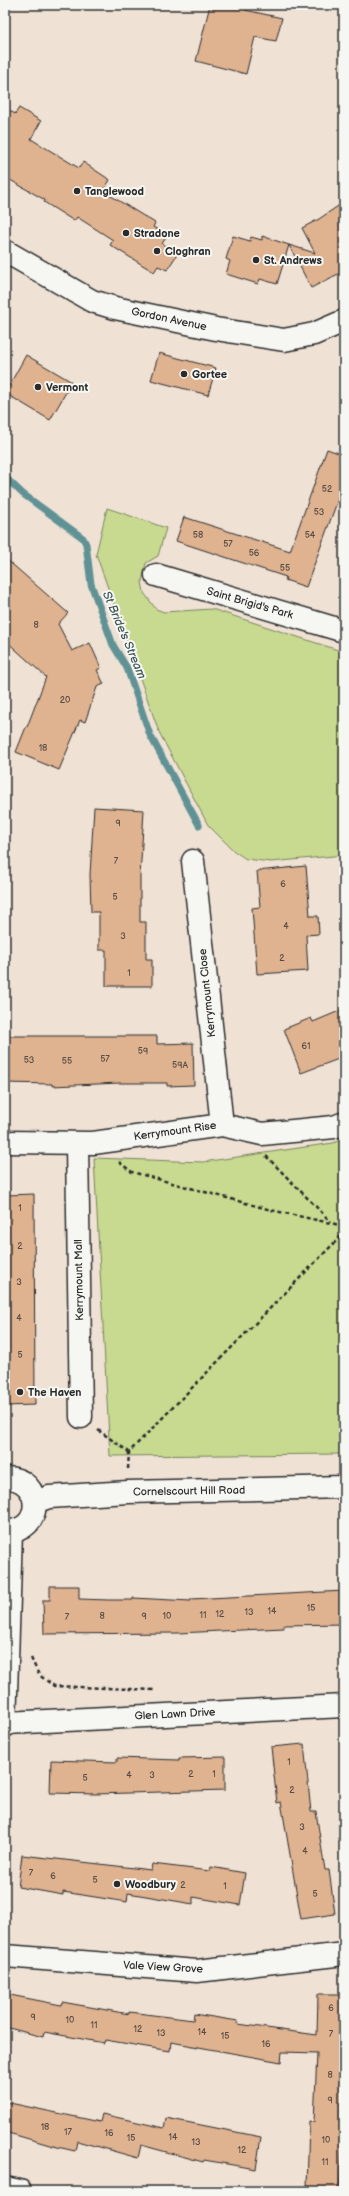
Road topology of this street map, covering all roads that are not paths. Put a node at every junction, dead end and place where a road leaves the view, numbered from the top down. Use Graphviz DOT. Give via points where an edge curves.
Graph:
graph roads {
  1 [pos="5,251"];
  2 [pos="344,321"];
  3 [pos="156,575"];
  4 [pos="344,631"];
  5 [pos="193,861"];
  6 [pos="344,1123"];
  7 [pos="222,1125"];
  8 [pos="5,1142"];
  9 [pos="85,1144"];
  10 [pos="81,1417"];
  11 [pos="5,1478"];
  12 [pos="344,1488"];
  13 [pos="35,1502"];
  14 [pos="8,1531"];
  15 [pos="344,1708"];
  16 [pos="5,1724"];
  17 [pos="344,1954"];
  18 [pos="5,1956"];
  19 [pos="5,2188"];
  20 [pos="20,2191"];
  1 -- 2 [label="street, Gordon Avenue" via="92,300 115,308 216,329 284,340 314,334"];
  3 -- 4 [label="street, Saint Brigid's Park"];
  5 -- 7 [label="street, Kerrymount Close"];
  6 -- 7 [label="street, Kerrymount Rise" via="334,1128 262,1134"];
  7 -- 9 [label="street, Kerrymount Rise"];
  8 -- 9 [label="street, Kerrymount Rise"];
  9 -- 10 [label="street, Kerrymount Mall"];
  11 -- 13 [label="street" via="22,1482 33,1494"];
  12 -- 13 [label="street, Cornelscourt Hill Road" via="128,1492 49,1497"];
  13 -- 14 [label="street" via="35,1511 29,1522 19,1530"];
  14 -- 16 [label="street"];
  15 -- 16 [label="street, Glen Lawn Drive"];
  17 -- 18 [label="street, Vale View Grove" via="197,1971"];
  19 -- 20 [label="street"];
}
